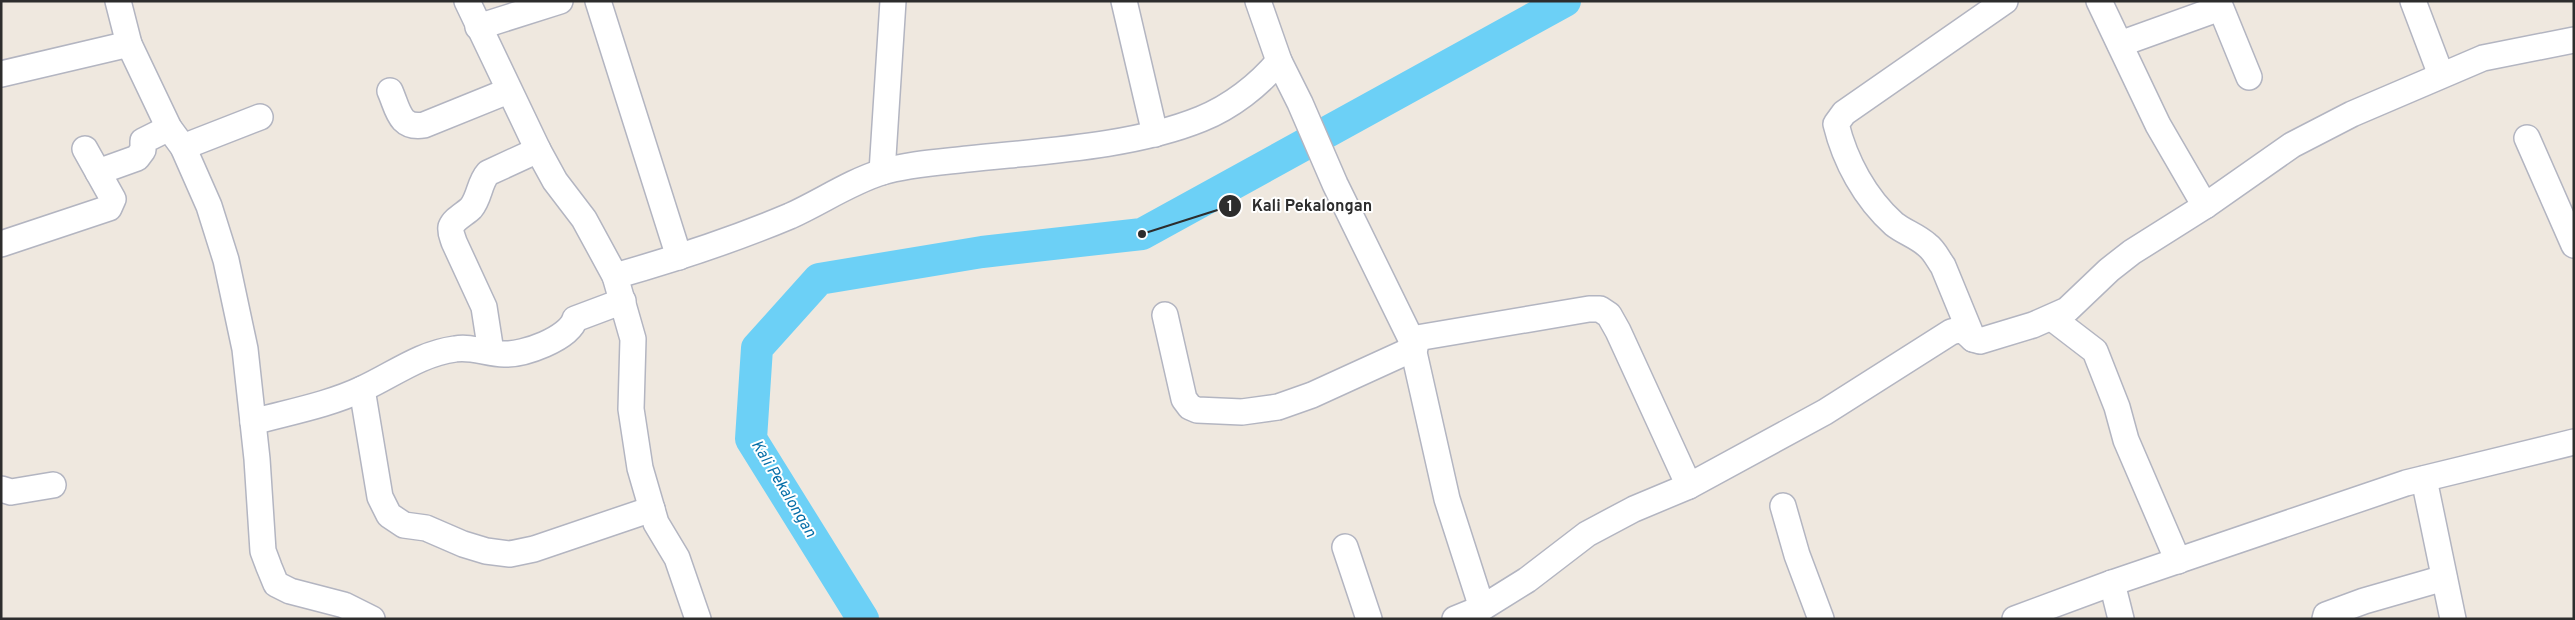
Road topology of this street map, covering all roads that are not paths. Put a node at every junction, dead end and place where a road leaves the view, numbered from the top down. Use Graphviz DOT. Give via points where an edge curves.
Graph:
graph roads {
  1 [pos="118,1"];
  2 [pos="467,1"];
  3 [pos="560,1"];
  4 [pos="598,1"];
  5 [pos="893,1"];
  6 [pos="1124,1"];
  7 [pos="2005,1"];
  8 [pos="2099,1"];
  9 [pos="2413,1"];
  10 [pos="1260,2"];
  11 [pos="2219,5"];
  12 [pos="478,27"];
  13 [pos="2574,40"];
  14 [pos="129,44"];
  15 [pos="2120,44"];
  16 [pos="1279,61"];
  17 [pos="1,74"];
  18 [pos="2441,75"];
  19 [pos="2249,77"];
  20 [pos="390,90"];
  21 [pos="508,91"];
  22 [pos="260,117"];
  23 [pos="1154,134"];
  24 [pos="176,137"];
  25 [pos="2527,138"];
  26 [pos="85,149"];
  27 [pos="538,150"];
  28 [pos="98,172"];
  29 [pos="882,172"];
  30 [pos="2205,206"];
  31 [pos="1,244"];
  32 [pos="2574,245"];
  33 [pos="680,257"];
  34 [pos="615,276"];
  35 [pos="623,301"];
  36 [pos="1164,315"];
  37 [pos="2052,318"];
  38 [pos="1973,339"];
  39 [pos="1413,344"];
  40 [pos="491,352"];
  41 [pos="362,389"];
  42 [pos="253,422"];
  43 [pos="2574,442"];
  44 [pos="2424,479"];
  45 [pos="53,485"];
  46 [pos="1689,486"];
  47 [pos="1,489"];
  48 [pos="1783,506"];
  49 [pos="652,509"];
  50 [pos="1345,547"];
  51 [pos="2178,561"];
  52 [pos="2444,578"];
  53 [pos="2112,583"];
  54 [pos="1482,608"];
  55 [pos="372,619"];
  56 [pos="698,619"];
  57 [pos="1369,619"];
  58 [pos="1455,619"];
  59 [pos="1821,619"];
  60 [pos="2015,619"];
  61 [pos="2121,619"];
  62 [pos="2325,619"];
  63 [pos="2452,619"];
  1 -- 14 [label="street"];
  2 -- 12 [label="street"];
  3 -- 12 [label="street"];
  4 -- 33 [label="street"];
  5 -- 29 [label="street"];
  6 -- 23 [label="street"];
  7 -- 38 [label="street" via="1844,113 1836,124 1855,173 1878,208 1896,226 1927,244 1943,266"];
  8 -- 15 [label="street"];
  9 -- 18 [label="street"];
  10 -- 16 [label="street"];
  11 -- 15 [label="street"];
  11 -- 19 [label="street"];
  12 -- 21 [label="street"];
  13 -- 18 [label="street" via="2506,52"];
  14 -- 17 [label="street"];
  14 -- 24 [label="street"];
  15 -- 30 [label="street" via="2158,125"];
  16 -- 23 [label="street" via="1248,92 1202,119"];
  16 -- 39 [label="street"];
  18 -- 30 [label="street" via="2380,100 2292,145"];
  20 -- 21 [label="street" via="404,122 413,127"];
  21 -- 27 [label="street"];
  22 -- 24 [label="street"];
  23 -- 29 [label="street"];
  24 -- 28 [label="street" via="143,141 143,150 137,158"];
  24 -- 42 [label="street" via="208,206 226,260 245,349"];
  25 -- 32 [label="street"];
  26 -- 28 [label="street"];
  27 -- 34 [label="street" via="555,181 584,219"];
  27 -- 40 [label="street" via="488,173 471,208 452,226 454,242 484,307"];
  28 -- 31 [label="street" via="113,198 109,208"];
  29 -- 33 [label="street" via="792,215"];
  30 -- 37 [label="street" via="2118,262 2067,310"];
  33 -- 34 [label="street"];
  34 -- 35 [label="street"];
  35 -- 40 [label="street" via="575,319 568,332 544,344 503,354"];
  35 -- 49 [label="street" via="633,339 631,409 640,468"];
  36 -- 39 [label="street" via="1184,399 1197,410 1242,412 1278,407 1312,395"];
  37 -- 38 [label="street" via="1984,340"];
  37 -- 51 [label="street" via="2095,352 2117,406 2126,440"];
  38 -- 46 [label="street" via="1962,329 1951,332 1825,412"];
  39 -- 46 [label="street" via="1507,321 1600,309 1609,315 1618,331"];
  39 -- 54 [label="street" via="1447,499"];
  40 -- 41 [label="street" via="470,348 431,354"];
  41 -- 42 [label="street"];
  41 -- 49 [label="street" via="380,497 390,515 404,525 426,528 486,551 510,554"];
  42 -- 55 [label="street" via="262,551 276,584 290,591 344,605"];
  43 -- 44 [label="street"];
  44 -- 51 [label="street"];
  44 -- 52 [label="street"];
  45 -- 47 [label="street" via="11,492"];
  46 -- 54 [label="street" via="1634,509 1587,534 1527,580"];
  48 -- 59 [label="street"];
  49 -- 56 [label="street" via="656,523 677,558"];
  50 -- 57 [label="street"];
  51 -- 53 [label="street"];
  52 -- 62 [label="street" via="2364,601 2326,615"];
  52 -- 63 [label="street"];
  53 -- 60 [label="street"];
  53 -- 61 [label="street"];
  54 -- 58 [label="street"];
}
